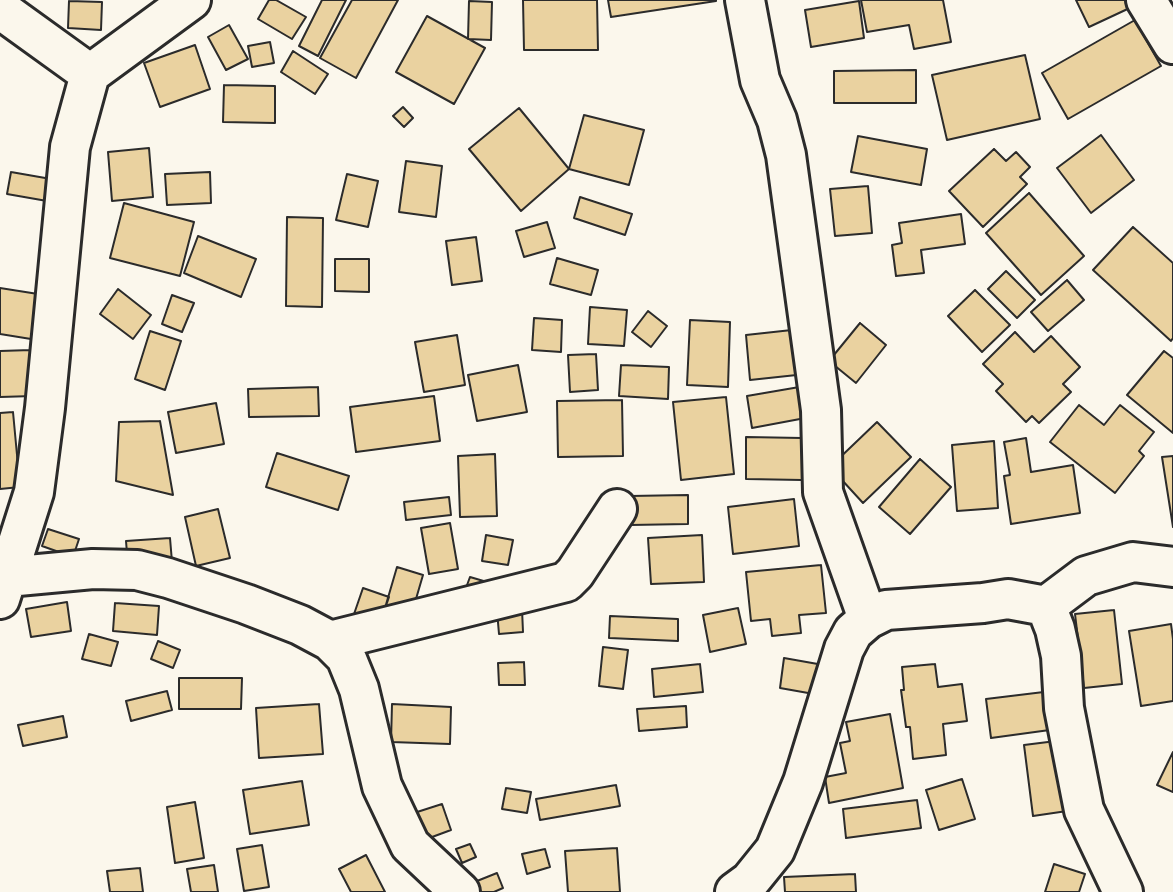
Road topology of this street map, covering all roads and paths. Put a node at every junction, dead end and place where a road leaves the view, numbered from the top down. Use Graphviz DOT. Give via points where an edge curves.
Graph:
graph roads {
  1 [pos="191,0"];
  2 [pos="745,0"];
  3 [pos="1146,0"];
  4 [pos="0,9"];
  5 [pos="1173,44"];
  6 [pos="90,74"];
  7 [pos="617,509"];
  8 [pos="1173,567"];
  9 [pos="4,588"];
  10 [pos="1046,606"];
  11 [pos="868,619"];
  12 [pos="330,641"];
  13 [pos="460,892"];
  14 [pos="735,892"];
  15 [pos="1123,892"];
  1 -- 6 [label="street"];
  2 -- 11 [label="street" via="758,71 786,155 821,410 823,492"];
  3 -- 5 [label="street"];
  4 -- 6 [label="street"];
  6 -- 9 [label="street" via="70,147 34,492"];
  7 -- 12 [label="street" via="566,582"];
  8 -- 10 [label="street" via="1133,562 1086,576"];
  9 -- 12 [label="street" via="93,569 136,570 246,604"];
  10 -- 11 [label="street" via="1008,599 905,607"];
  10 -- 15 [label="street" via="1061,656 1064,708 1084,810"];
  11 -- 14 [label="street" via="853,632 844,649 803,782 775,850"];
  12 -- 13 [label="street" via="345,657 359,689 382,786 410,845"];
}
